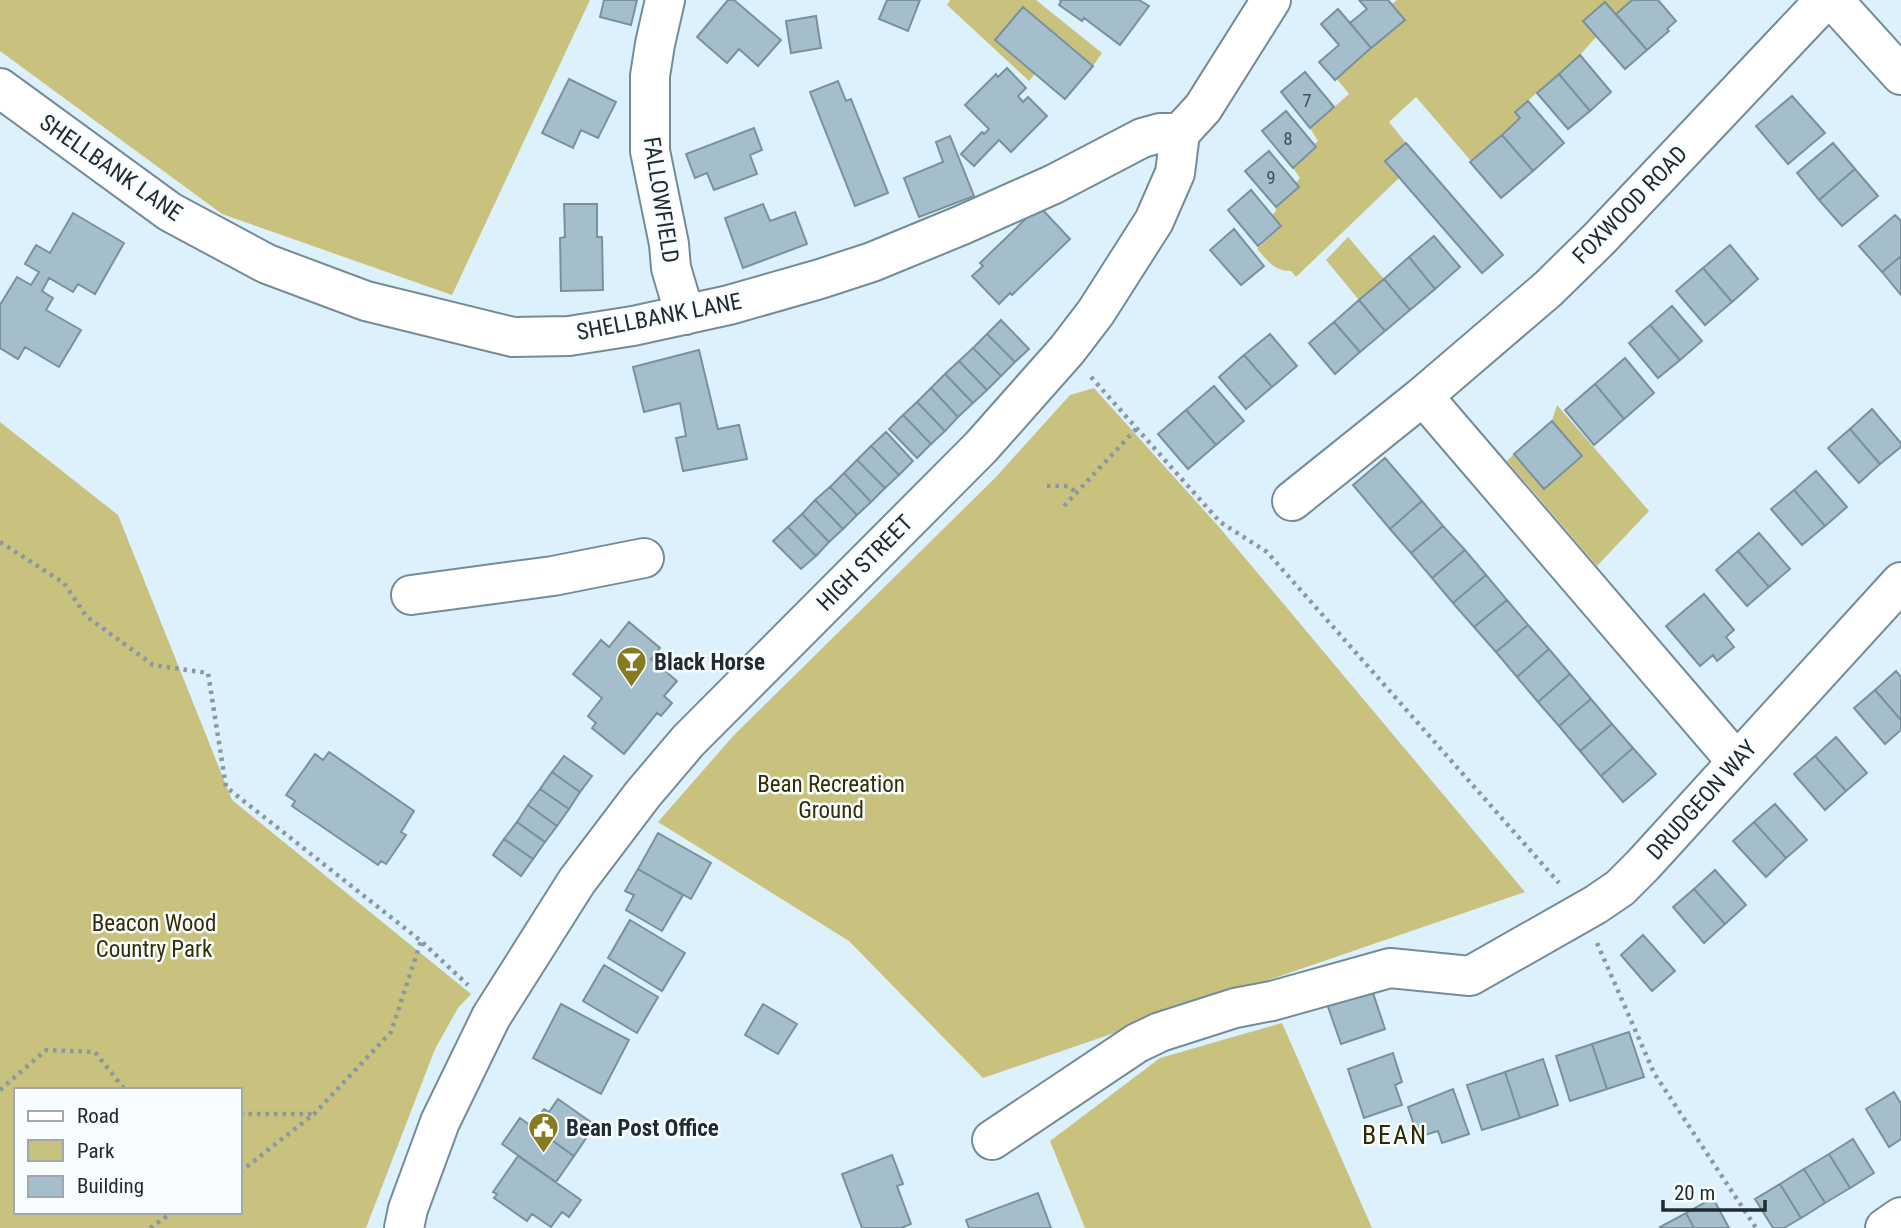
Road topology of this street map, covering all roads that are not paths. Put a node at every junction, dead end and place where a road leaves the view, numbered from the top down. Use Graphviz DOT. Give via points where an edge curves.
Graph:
graph roads {
  1 [pos="666,0"];
  2 [pos="1272,0"];
  3 [pos="1825,0"];
  4 [pos="1833,0"];
  5 [pos="1901,75"];
  6 [pos="0,88"];
  7 [pos="1180,134"];
  8 [pos="685,315"];
  9 [pos="1423,396"];
  10 [pos="1292,500"];
  11 [pos="644,558"];
  12 [pos="1901,582"];
  13 [pos="411,595"];
  14 [pos="1737,762"];
  15 [pos="992,1140"];
  16 [pos="1901,1217"];
  17 [pos="404,1228"];
  18 [pos="1885,1228"];
  1 -- 8 [label="street, FALLOWFIELD" via="650,76 649,140 671,268"];
  2 -- 7 [label="street" via="1203,108"];
  3 -- 9 [label="street, FOXWOOD ROAD" via="1582,256"];
  4 -- 5 [label="street"];
  6 -- 8 [label="street, SHELLBANK LANE" via="170,212 267,264 366,301 513,337 592,333"];
  7 -- 8 [label="street, SHELLBANK LANE" via="1142,138 1022,199 872,262"];
  7 -- 17 [label="street, HIGH STREET" via="1175,173 1154,221 1067,350 981,447 688,741 577,881 491,1017 440,1122"];
  9 -- 10 [label="street, FOXWOOD ROAD"];
  9 -- 14 [label="street"];
  11 -- 13 [label="street" via="553,576"];
  12 -- 14 [label="street, DRUDGEON WAY"];
  14 -- 15 [label="street, DRUDGEON WAY" via="1620,888 1470,976 1390,968 1183,1024 1137,1043"];
  16 -- 18 [label="street"];
}
